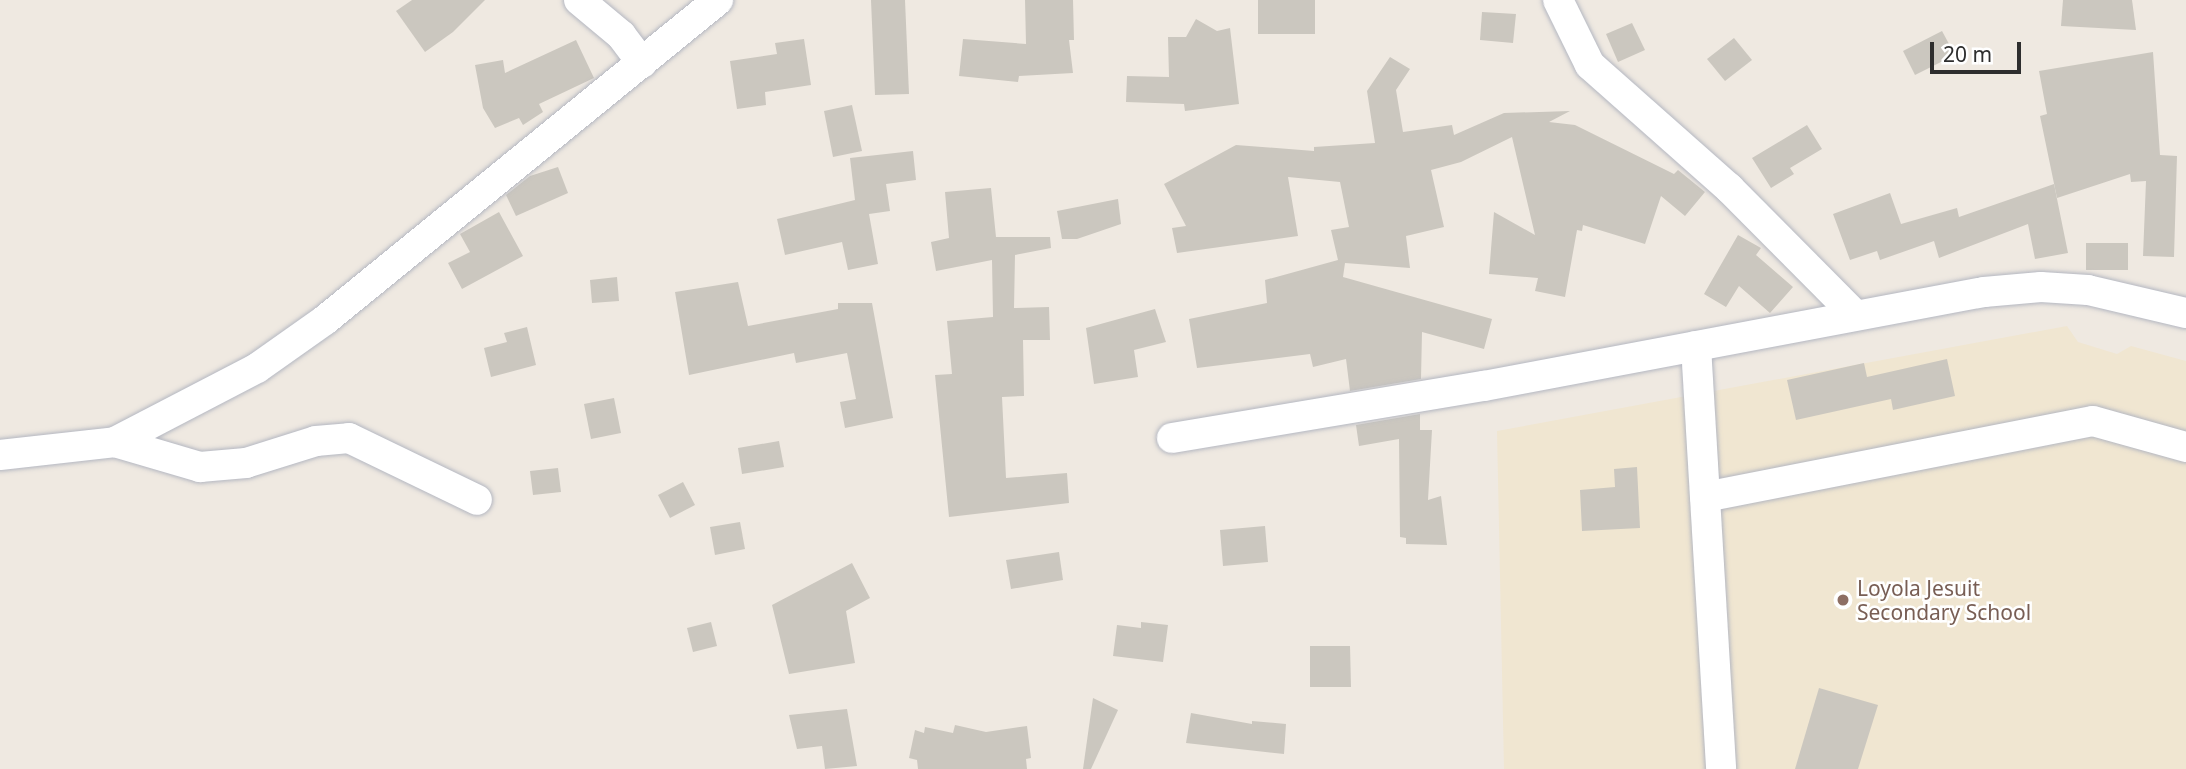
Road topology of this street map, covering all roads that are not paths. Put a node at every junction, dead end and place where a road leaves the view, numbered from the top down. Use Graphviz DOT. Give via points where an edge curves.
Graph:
graph roads {
  1 [pos="579,0"];
  2 [pos="718,0"];
  3 [pos="1558,0"];
  4 [pos="642,63"];
  5 [pos="1853,313"];
  6 [pos="2186,313"];
  7 [pos="1696,346"];
  8 [pos="1172,438"];
  9 [pos="115,442"];
  10 [pos="2186,446"];
  11 [pos="0,455"];
  12 [pos="1705,497"];
  13 [pos="477,500"];
  14 [pos="1721,769"];
  1 -- 4 [label="street" via="621,35"];
  2 -- 4 [label="street"];
  3 -- 5 [label="street" via="1590,65 1728,188"];
  4 -- 9 [label="street" via="314,328 257,368"];
  5 -- 6 [label="street" via="2041,287 2088,290"];
  5 -- 7 [label="street"];
  7 -- 8 [label="street"];
  7 -- 12 [label="street"];
  9 -- 11 [label="street"];
  9 -- 13 [label="street" via="200,467 246,463 316,441 349,438"];
  10 -- 12 [label="street" via="2093,421"];
  12 -- 14 [label="street"];
}
